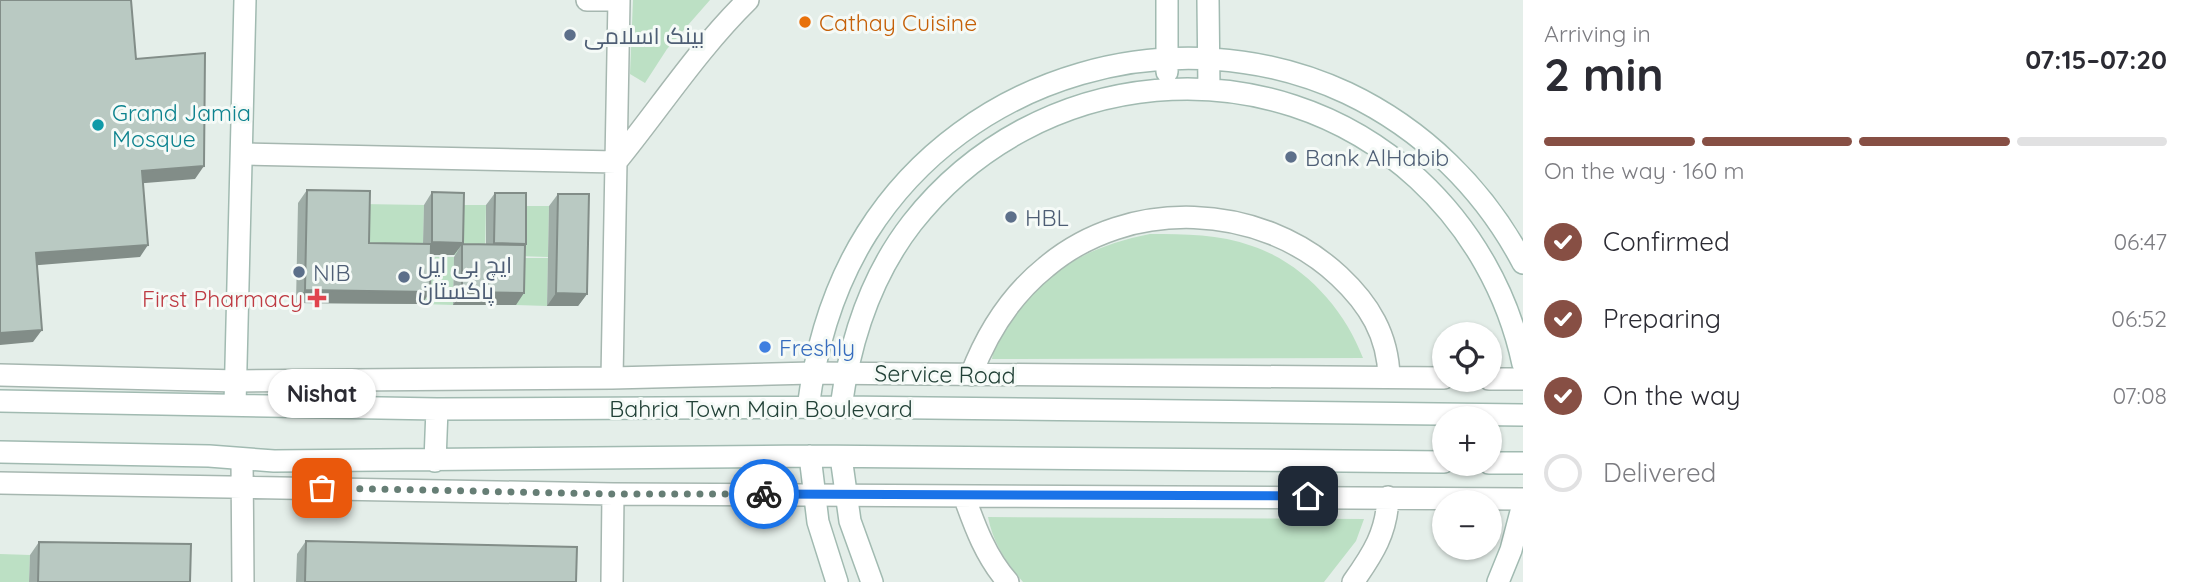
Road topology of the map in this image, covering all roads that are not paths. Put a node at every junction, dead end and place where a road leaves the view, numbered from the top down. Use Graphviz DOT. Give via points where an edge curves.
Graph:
graph roads {
  1 [pos="245,0"];
  2 [pos="587,0"];
  3 [pos="619,0"];
  4 [pos="748,0"];
  5 [pos="1167,0"];
  6 [pos="1208,0"];
  7 [pos="1166,58"];
  8 [pos="1207,58"];
  9 [pos="1167,89"];
  10 [pos="1209,89"];
  11 [pos="243,155"];
  12 [pos="616,162"];
  13 [pos="1523,263"];
  14 [pos="1523,364"];
  15 [pos="813,373"];
  16 [pos="845,373"];
  17 [pos="0,375"];
  18 [pos="971,375"];
  19 [pos="1389,377"];
  20 [pos="612,378"];
  21 [pos="1432,378"];
  22 [pos="1502,379"];
  23 [pos="1523,379"];
  24 [pos="237,381"];
  25 [pos="0,401"];
  26 [pos="235,405"];
  27 [pos="841,407"];
  28 [pos="808,408"];
  29 [pos="436,409"];
  30 [pos="1523,415"];
  31 [pos="0,452"];
  32 [pos="810,456"];
  33 [pos="841,457"];
  34 [pos="242,458"];
  35 [pos="435,461"];
  36 [pos="1432,462"];
  37 [pos="1502,463"];
  38 [pos="1523,463"];
  39 [pos="0,483"];
  40 [pos="242,486"];
  41 [pos="613,494"];
  42 [pos="813,494"];
  43 [pos="845,495"];
  44 [pos="964,496"];
  45 [pos="1388,497"];
  46 [pos="1523,502"];
  47 [pos="243,582"];
  48 [pos="612,582"];
  49 [pos="837,582"];
  50 [pos="872,582"];
  51 [pos="1008,582"];
  52 [pos="1353,582"];
  53 [pos="1498,582"];
  1 -- 11 [label="street"];
  2 -- 3 [label="street"];
  3 -- 12 [label="street"];
  4 -- 12 [label="street" via="700,51"];
  5 -- 7 [label="street"];
  6 -- 8 [label="street"];
  7 -- 8 [label="street"];
  7 -- 9 [label="street"];
  7 -- 15 [label="street" via="1107,66 1049,83 996,109 946,144 903,185 867,233 835,296"];
  8 -- 10 [label="street"];
  8 -- 13 [label="street" via="1303,76 1391,118 1466,180"];
  9 -- 10 [label="street"];
  9 -- 16 [label="street" via="1113,96 1061,111 989,149 947,184 911,224 881,270 859,320"];
  10 -- 14 [label="street" via="1270,98 1329,119 1408,170 1451,214 1481,257 1501,293"];
  11 -- 12 [label="street"];
  11 -- 24 [label="street"];
  12 -- 20 [label="street"];
  15 -- 16 [label="street, Service Road"];
  15 -- 20 [label="street, Service Road"];
  15 -- 28 [label="street"];
  16 -- 18 [label="street, Service Road"];
  16 -- 27 [label="street"];
  17 -- 24 [label="street, Service Road"];
  18 -- 19 [label="street, Service Road"];
  18 -- 19 [label="street" via="1008,306 1047,266 1086,241 1121,227 1175,217 1258,228 1331,268 1369,309 1383,336"];
  19 -- 21 [label="street, Service Road"];
  20 -- 24 [label="street, Service Road"];
  22 -- 23 [label="street"];
  24 -- 26 [label="street"];
  25 -- 26 [label="street, Bahria Town Main Boulevard"];
  26 -- 29 [label="street, Bahria Town Main Boulevard"];
  27 -- 28 [label="street, Bahria Town Main Boulevard"];
  27 -- 30 [label="street, Bahria Town Main Boulevard"];
  28 -- 29 [label="street, Bahria Town Main Boulevard"];
  29 -- 35 [label="street"];
  31 -- 34 [label="street"];
  32 -- 33 [label="street"];
  32 -- 35 [label="street"];
  32 -- 42 [label="street"];
  33 -- 36 [label="street"];
  33 -- 43 [label="street"];
  34 -- 35 [label="street"];
  34 -- 40 [label="street"];
  37 -- 38 [label="street"];
  39 -- 40 [label="street"];
  40 -- 41 [label="street"];
  40 -- 47 [label="street"];
  41 -- 42 [label="street"];
  41 -- 48 [label="street"];
  42 -- 43 [label="street"];
  42 -- 49 [label="street"];
  43 -- 44 [label="street"];
  43 -- 50 [label="street"];
  44 -- 45 [label="street"];
  44 -- 51 [label="street" via="985,549"];
  45 -- 46 [label="street"];
  45 -- 52 [label="street" via="1385,527"];
  46 -- 53 [label="street"];
}
